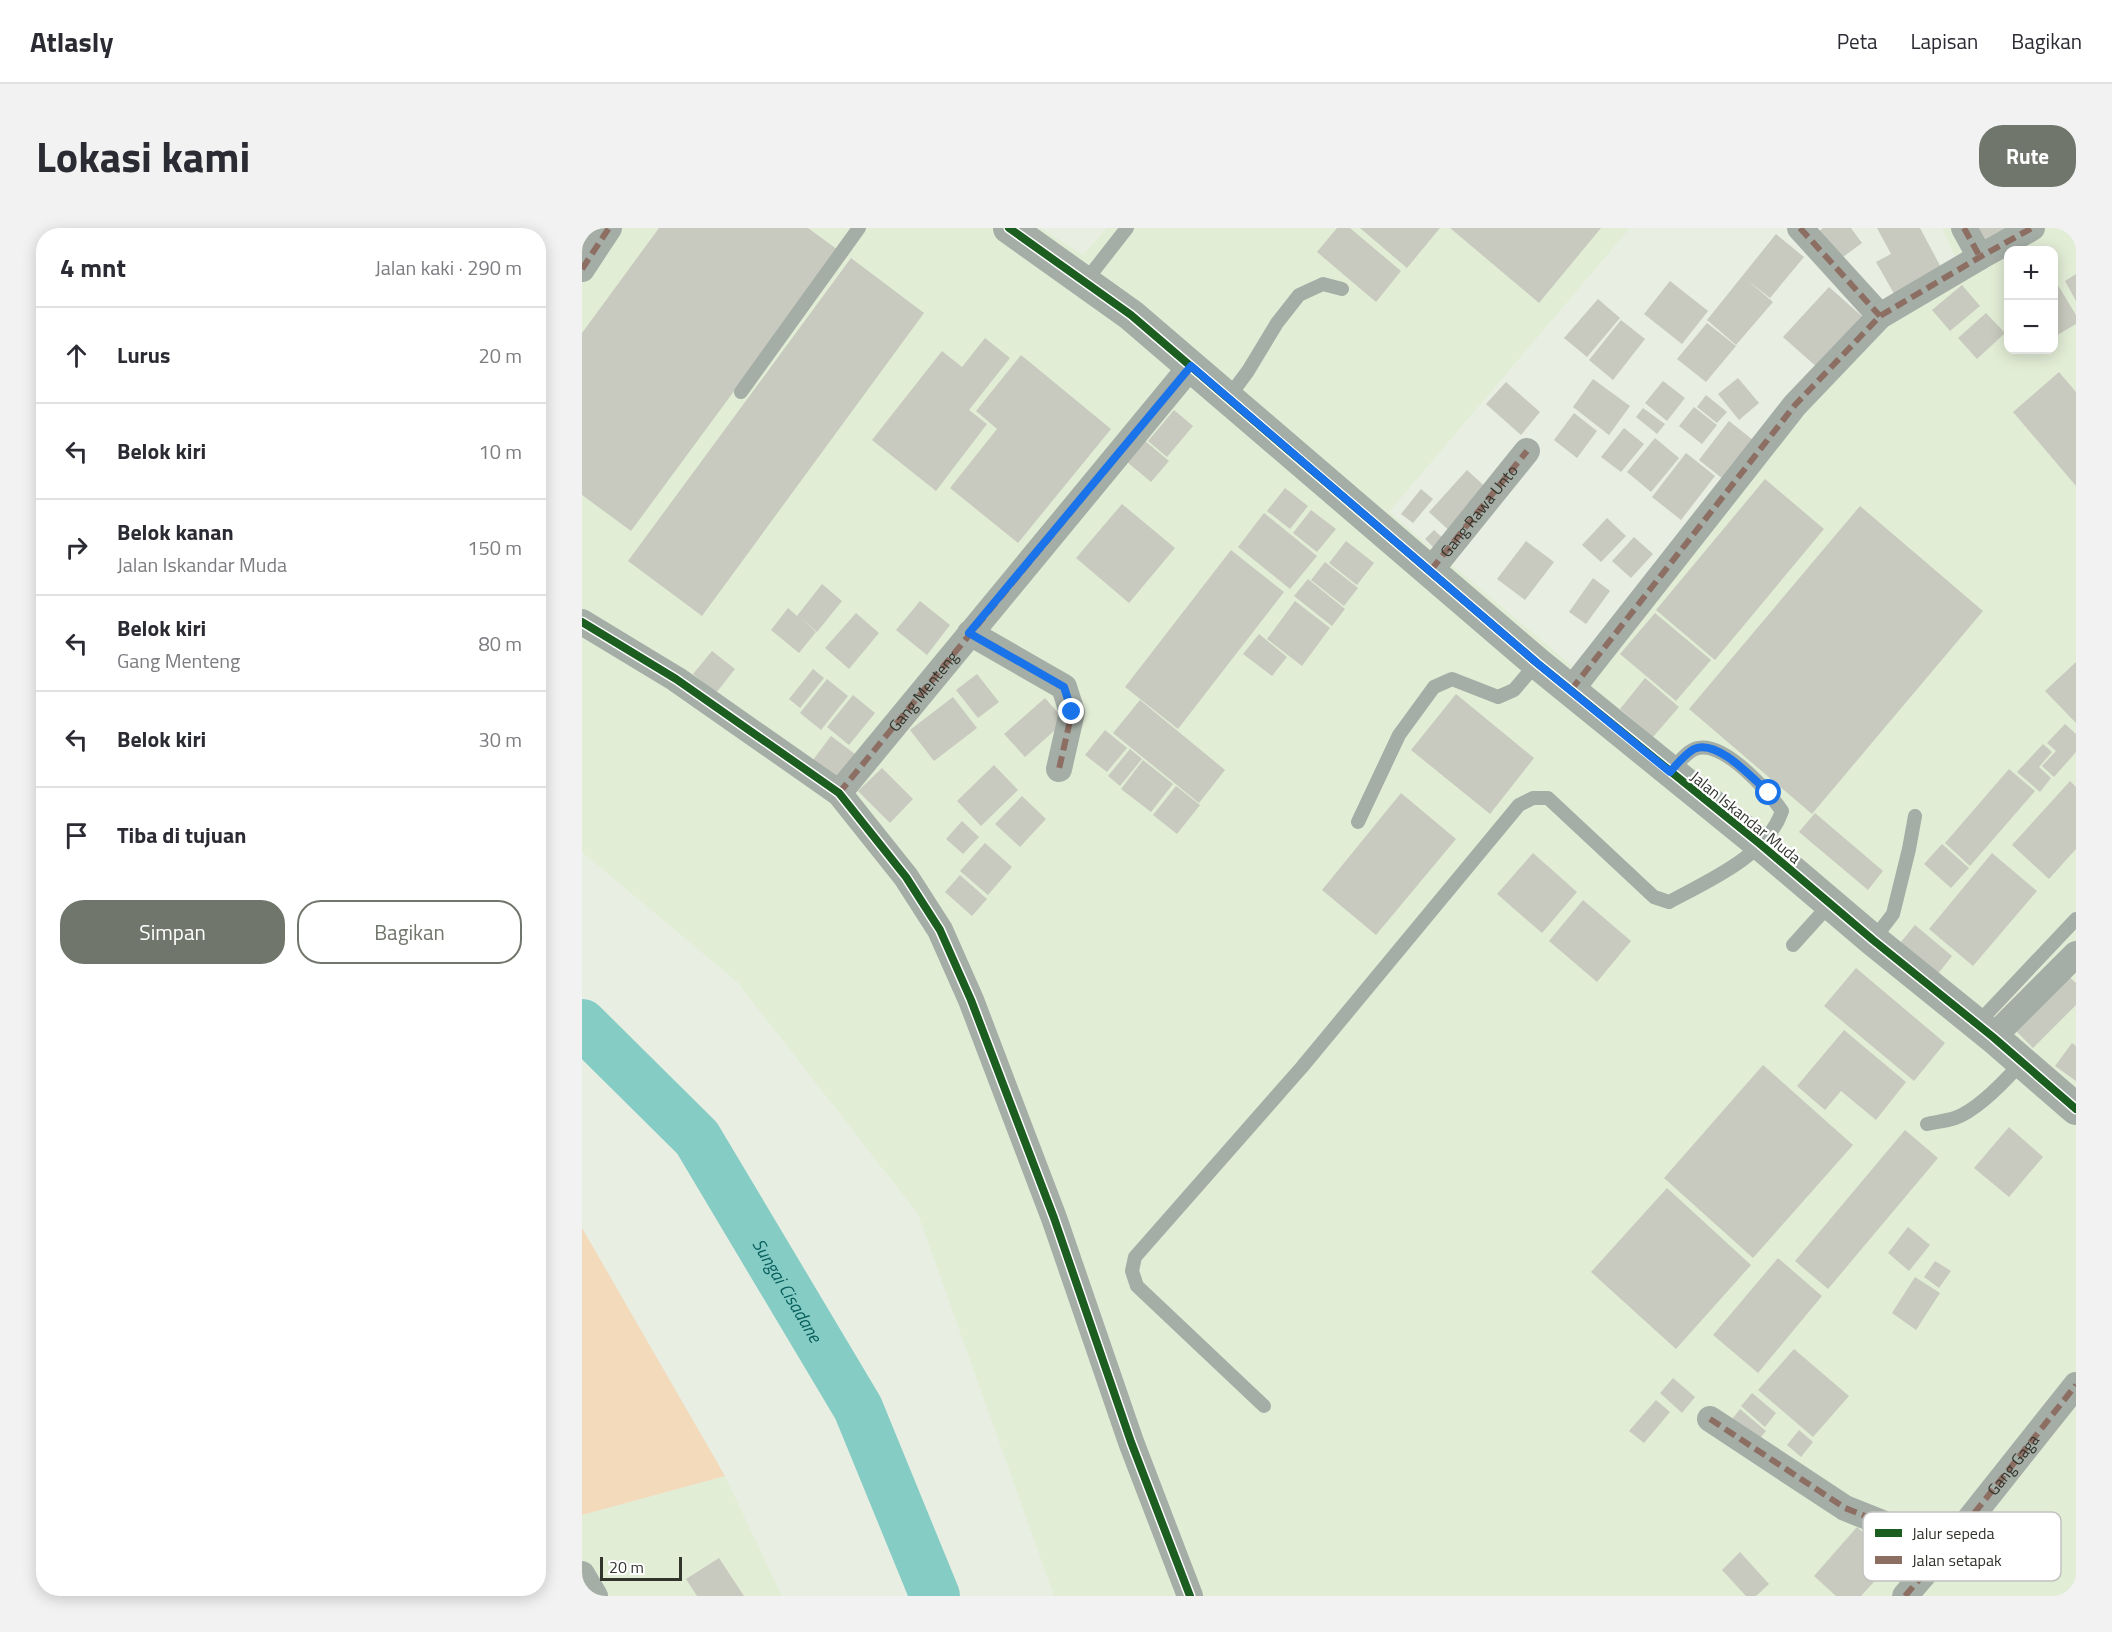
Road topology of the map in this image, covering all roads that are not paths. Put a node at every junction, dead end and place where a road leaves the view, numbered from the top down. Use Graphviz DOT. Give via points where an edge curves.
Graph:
graph roads {
  1 [pos="609,228"];
  2 [pos="859,228"];
  3 [pos="1008,228"];
  4 [pos="1127,228"];
  5 [pos="1800,228"];
  6 [pos="1964,228"];
  7 [pos="2032,228"];
  8 [pos="1980,256"];
  9 [pos="582,269"];
  10 [pos="1084,283"];
  11 [pos="1342,289"];
  12 [pos="1880,316"];
  13 [pos="1191,366"];
  14 [pos="741,392"];
  15 [pos="1228,398"];
  16 [pos="1527,451"];
  17 [pos="1431,570"];
  18 [pos="582,622"];
  19 [pos="969,633"];
  20 [pos="1537,663"];
  21 [pos="1570,690"];
  22 [pos="1059,769"];
  23 [pos="1670,772"];
  24 [pos="839,793"];
  25 [pos="1915,816"];
  26 [pos="1358,822"];
  27 [pos="1760,844"];
  28 [pos="1830,903"];
  29 [pos="2076,919"];
  30 [pos="1873,940"];
  31 [pos="1793,945"];
  32 [pos="2076,954"];
  33 [pos="1985,1031"];
  34 [pos="2021,1063"];
  35 [pos="2076,1109"];
  36 [pos="1927,1124"];
  37 [pos="2076,1385"];
  38 [pos="1264,1406"];
  39 [pos="1710,1419"];
  40 [pos="1975,1512"];
  41 [pos="1863,1515"];
  42 [pos="582,1574"];
  43 [pos="1918,1581"];
  44 [pos="595,1596"];
  45 [pos="1190,1596"];
  46 [pos="1905,1596"];
  1 -- 9 [label="street"];
  2 -- 14 [label="lane"];
  3 -- 10 [label="street, Jalan Iskandar Muda"];
  4 -- 10 [label="lane"];
  5 -- 12 [label="street"];
  6 -- 8 [label="street"];
  7 -- 8 [label="street"];
  8 -- 12 [label="street"];
  10 -- 13 [label="street, Jalan Iskandar Muda" via="1131,315"];
  11 -- 15 [label="lane" via="1323,284 1299,295"];
  12 -- 21 [label="street" via="1795,405"];
  13 -- 15 [label="street, Jalan Iskandar Muda"];
  13 -- 19 [label="street, Gang Menteng"];
  15 -- 17 [label="street, Jalan Iskandar Muda"];
  16 -- 17 [label="street, Gang Rawa Unto"];
  17 -- 20 [label="street, Jalan Iskandar Muda"];
  18 -- 24 [label="street" via="676,679"];
  19 -- 22 [label="street" via="1064,687 1072,712"];
  19 -- 24 [label="street, Gang Menteng"];
  20 -- 21 [label="street, Jalan Iskandar Muda"];
  20 -- 26 [label="lane" via="1514,690 1498,697 1452,679 1434,687 1399,735"];
  21 -- 23 [label="street, Jalan Iskandar Muda"];
  23 -- 27 [label="street, Jalan Iskandar Muda"];
  23 -- 27 [label="lane" via="1696,748 1723,753 1769,793 1782,811 1778,823"];
  24 -- 45 [label="street" via="912,886 940,930 971,1000"];
  25 -- 30 [label="lane" via="1893,914"];
  27 -- 28 [label="street, Jalan Iskandar Muda"];
  27 -- 38 [label="lane" via="1731,868 1669,902 1653,897 1548,798 1533,798 1519,805 1302,1067 1135,1257 1132,1271 1137,1286"];
  28 -- 30 [label="street, Jalan Iskandar Muda"];
  28 -- 31 [label="lane"];
  29 -- 33 [label="lane"];
  30 -- 33 [label="street, Jalan Iskandar Muda"];
  32 -- 33 [label="street"];
  33 -- 34 [label="street, Jalan Iskandar Muda"];
  34 -- 35 [label="street, Jalan Iskandar Muda"];
  34 -- 36 [label="lane" via="2005,1082 1957,1117"];
  37 -- 40 [label="street, Gang Gaga"];
  39 -- 41 [label="street" via="1845,1508"];
  42 -- 44 [label="street"];
  43 -- 46 [label="street, Gang Gaga"];
}
